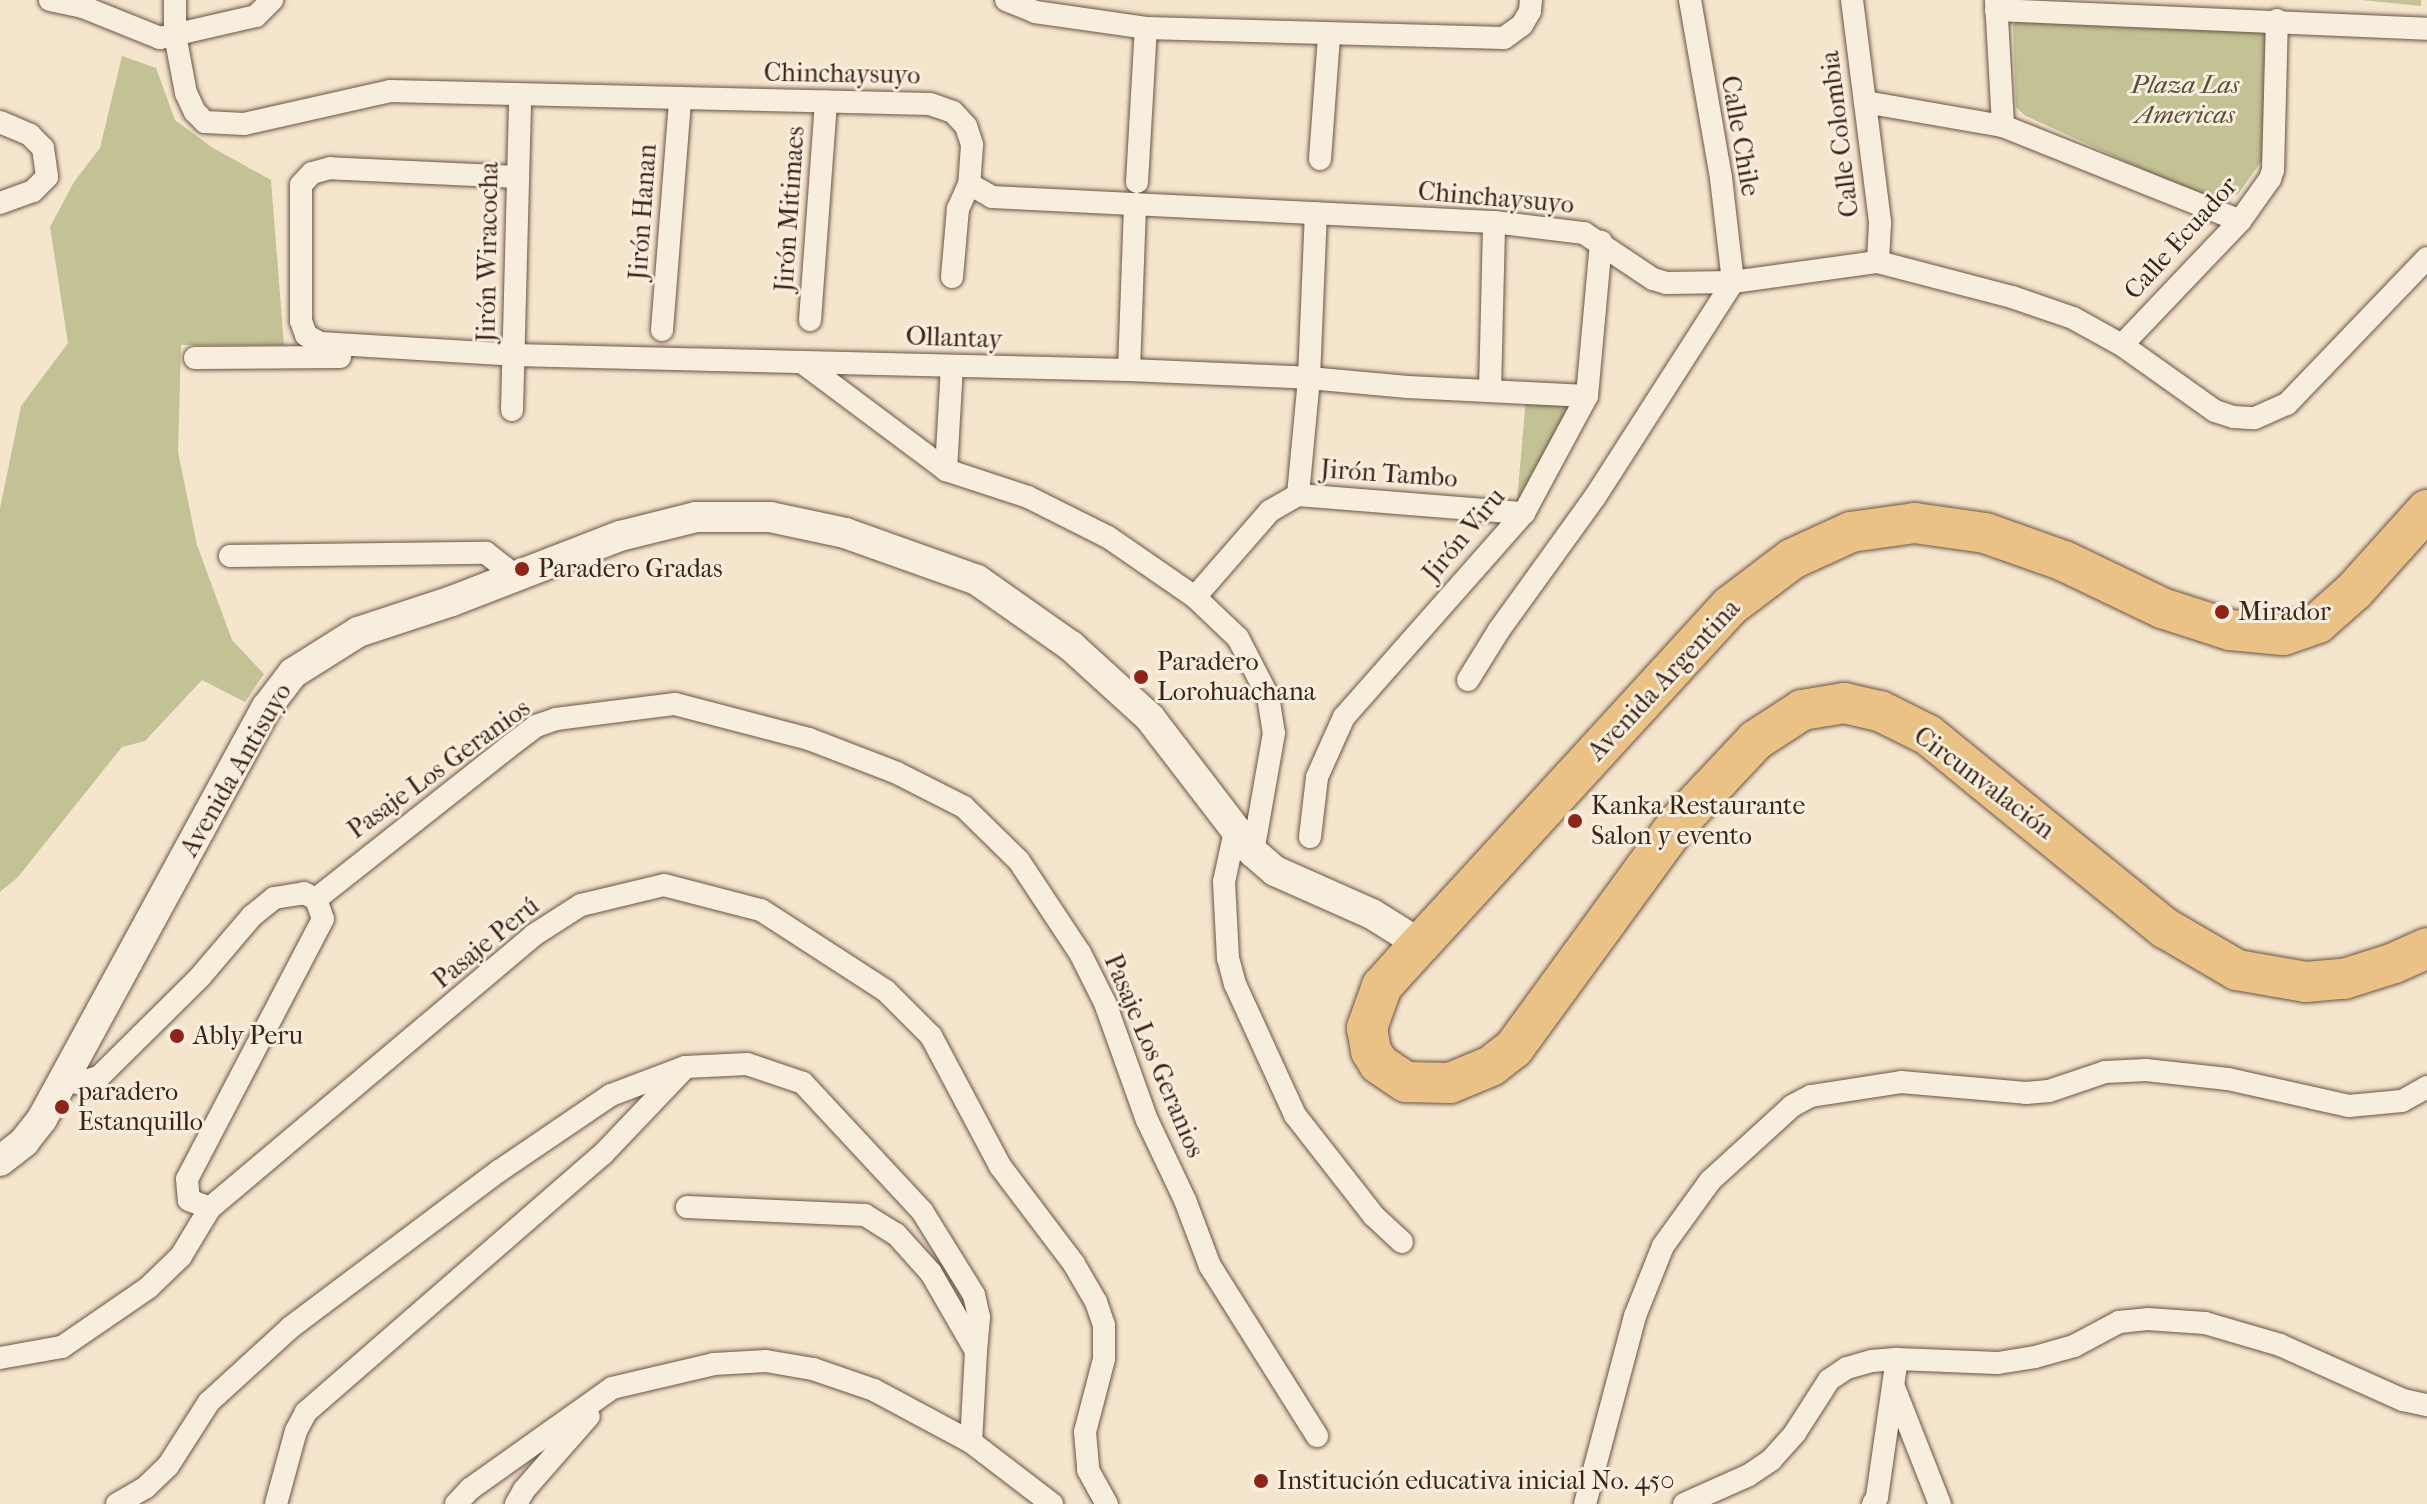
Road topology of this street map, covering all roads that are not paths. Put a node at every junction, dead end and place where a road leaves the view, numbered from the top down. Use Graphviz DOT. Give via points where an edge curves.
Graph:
graph roads {
  1 [pos="50,0"];
  2 [pos="175,0"];
  3 [pos="272,0"];
  4 [pos="1006,0"];
  5 [pos="1531,0"];
  6 [pos="1690,0"];
  7 [pos="1852,0"];
  8 [pos="1996,5"];
  9 [pos="2277,20"];
  10 [pos="1146,28"];
  11 [pos="2427,29"];
  12 [pos="175,35"];
  13 [pos="1329,35"];
  14 [pos="520,96"];
  15 [pos="680,99"];
  16 [pos="826,102"];
  17 [pos="1865,102"];
  18 [pos="0,122"];
  19 [pos="2003,126"];
  20 [pos="1320,159"];
  21 [pos="518,177"];
  22 [pos="969,184"];
  23 [pos="1136,193"];
  24 [pos="0,203"];
  25 [pos="1316,213"];
  26 [pos="2240,221"];
  27 [pos="1494,222"];
  28 [pos="1601,242"];
  29 [pos="2427,258"];
  30 [pos="1878,262"];
  31 [pos="952,277"];
  32 [pos="1733,282"];
  33 [pos="810,320"];
  34 [pos="662,330"];
  35 [pos="2122,345"];
  36 [pos="514,355"];
  37 [pos="195,358"];
  38 [pos="803,363"];
  39 [pos="952,366"];
  40 [pos="1129,370"];
  41 [pos="1309,378"];
  42 [pos="1490,391"];
  43 [pos="1587,396"];
  44 [pos="512,410"];
  45 [pos="946,470"];
  46 [pos="1298,495"];
  47 [pos="2427,510"];
  48 [pos="1524,513"];
  49 [pos="230,556"];
  50 [pos="517,577"];
  51 [pos="1195,597"];
  52 [pos="1468,680"];
  53 [pos="1310,837"];
  54 [pos="1244,842"];
  55 [pos="316,899"];
  56 [pos="1420,944"];
  57 [pos="2427,948"];
  58 [pos="685,1067"];
  59 [pos="66,1075"];
  60 [pos="2427,1087"];
  61 [pos="0,1161"];
  62 [pos="687,1207"];
  63 [pos="210,1208"];
  64 [pos="1402,1242"];
  65 [pos="976,1351"];
  66 [pos="0,1358"];
  67 [pos="1897,1359"];
  68 [pos="1893,1387"];
  69 [pos="612,1388"];
  70 [pos="2427,1405"];
  71 [pos="1317,1436"];
  72 [pos="971,1442"];
  73 [pos="117,1504"];
  74 [pos="276,1504"];
  75 [pos="456,1504"];
  76 [pos="516,1504"];
  77 [pos="1052,1504"];
  78 [pos="1107,1504"];
  79 [pos="1585,1504"];
  80 [pos="1684,1504"];
  81 [pos="1873,1504"];
  82 [pos="1940,1504"];
  1 -- 12 [label="street" via="83,7 149,36"];
  2 -- 12 [label="street"];
  3 -- 12 [label="street" via="256,16"];
  4 -- 10 [label="street" via="1035,12"];
  5 -- 13 [label="street" via="1522,25 1504,38"];
  6 -- 32 [label="street, Calle Chile"];
  7 -- 17 [label="street, Calle Colombia"];
  8 -- 9 [label="street"];
  8 -- 19 [label="street"];
  9 -- 11 [label="street"];
  9 -- 26 [label="street, Calle Ecuador" via="2273,170"];
  10 -- 13 [label="street"];
  10 -- 23 [label="street"];
  12 -- 14 [label="street, Chinchaysuyo" via="186,93 205,122 244,124 384,92"];
  13 -- 20 [label="street"];
  14 -- 15 [label="street, Chinchaysuyo"];
  14 -- 21 [label="street, Jirón Wiracocha"];
  15 -- 16 [label="street, Chinchaysuyo"];
  15 -- 34 [label="street, Jirón Hanan"];
  16 -- 22 [label="street, Chinchaysuyo" via="930,104 953,112 970,135"];
  16 -- 33 [label="street, Jirón Mitimaes"];
  17 -- 19 [label="street"];
  17 -- 30 [label="street, Calle Colombia" via="1880,223"];
  18 -- 24 [label="street" via="30,135 43,148 47,177 33,191"];
  19 -- 26 [label="street"];
  21 -- 36 [label="street, Jirón Wiracocha"];
  21 -- 36 [label="street, Ollantay" via="330,168 312,173 301,185 301,321 306,335 320,343"];
  22 -- 23 [label="street, Chinchaysuyo" via="992,197"];
  22 -- 31 [label="street" via="958,209"];
  23 -- 25 [label="street, Chinchaysuyo"];
  23 -- 40 [label="street"];
  25 -- 27 [label="street, Chinchaysuyo"];
  25 -- 41 [label="street"];
  26 -- 35 [label="street, Calle Ecuador"];
  27 -- 28 [label="street, Chinchaysuyo" via="1584,233"];
  27 -- 42 [label="street"];
  28 -- 32 [label="street, Chinchaysuyo" via="1666,283"];
  28 -- 43 [label="street, Jirón Viru"];
  29 -- 35 [label="street" via="2287,404 2255,418 2215,411"];
  30 -- 32 [label="street, Chinchaysuyo"];
  30 -- 35 [label="street" via="2012,297 2073,318"];
  32 -- 52 [label="street" via="1595,497"];
  36 -- 37 [label="street"];
  36 -- 38 [label="street, Ollantay"];
  36 -- 44 [label="street, Jirón Wiracocha"];
  38 -- 39 [label="street, Ollantay"];
  38 -- 45 [label="street"];
  39 -- 40 [label="street, Ollantay"];
  39 -- 45 [label="street"];
  40 -- 41 [label="street, Ollantay"];
  41 -- 42 [label="street, Ollantay"];
  41 -- 46 [label="street"];
  42 -- 43 [label="street, Ollantay"];
  43 -- 48 [label="street, Jirón Viru"];
  45 -- 51 [label="street" via="1028,497 1108,537"];
  46 -- 48 [label="street, Jirón Tambo"];
  46 -- 51 [label="street" via="1270,511"];
  47 -- 56 [label="highway, Avenida Argentina" via="2318,623 2283,635 2230,630 2162,608 2064,561 1985,533 1915,523 1851,532 1792,559 1730,606"];
  48 -- 53 [label="street, Jirón Viru" via="1344,717 1317,777"];
  49 -- 50 [label="street" via="486,553"];
  50 -- 54 [label="street, Avenida Antisuyo" via="620,536 696,517 770,517 845,533 977,580 1071,646 1150,718"];
  50 -- 59 [label="street, Avenida Antisuyo" via="358,632 293,673 267,707"];
  51 -- 54 [label="street" via="1238,638 1268,696 1274,733"];
  54 -- 56 [label="street, Avenida Antisuyo" via="1275,871 1372,914"];
  54 -- 64 [label="street" via="1224,882 1228,958 1235,984 1295,1115 1374,1216"];
  55 -- 59 [label="street" via="304,893 274,898 108,1068 84,1083 71,1082"];
  55 -- 63 [label="street" via="323,919 187,1179 189,1200"];
  55 -- 71 [label="street, Pasaje Los Geranios" via="536,726 556,719 675,704 809,739 897,773 964,807 1019,861 1080,953 1210,1266"];
  56 -- 57 [label="highway, Circunvalación" via="1376,996 1367,1028 1371,1051 1379,1064 1406,1082 1450,1083 1475,1075 1514,1048 1678,823 1756,740 1802,710 1844,703 1880,711 1928,735 2165,928 2237,970 2306,982 2344,979"];
  58 -- 65 [label="street" via="747,1064 803,1083 922,1211 974,1295 979,1317"];
  58 -- 73 [label="street" via="611,1095 584,1112 291,1327 209,1402 168,1466"];
  58 -- 74 [label="street" via="603,1154 306,1412"];
  59 -- 61 [label="street, Avenida Antisuyo" via="42,1119"];
  60 -- 79 [label="street" via="2402,1101 2349,1106 2228,1079 2146,1070 2105,1072 2026,1093 1901,1082 1811,1096 1792,1106 1710,1181 1663,1246 1635,1316"];
  62 -- 65 [label="street" via="865,1215 896,1234 931,1273"];
  63 -- 66 [label="street, Pasaje Perú" via="181,1256 148,1288 62,1347"];
  63 -- 78 [label="street, Pasaje Perú" via="534,935 581,905 664,885 728,899 761,910 886,991 931,1036 1000,1166 1074,1264 1104,1325 1104,1359 1085,1432 1088,1470"];
  65 -- 72 [label="street"];
  67 -- 68 [label="street"];
  67 -- 70 [label="street" via="1998,1363 2074,1346 2119,1322 2172,1319 2280,1345 2403,1400"];
  67 -- 80 [label="street" via="1847,1368 1829,1380 1771,1460"];
  68 -- 81 [label="street"];
  68 -- 82 [label="street"];
  69 -- 72 [label="street" via="714,1364 766,1361 813,1369 874,1390"];
  69 -- 75 [label="street"];
  69 -- 76 [label="street"];
  72 -- 77 [label="street"];
}
